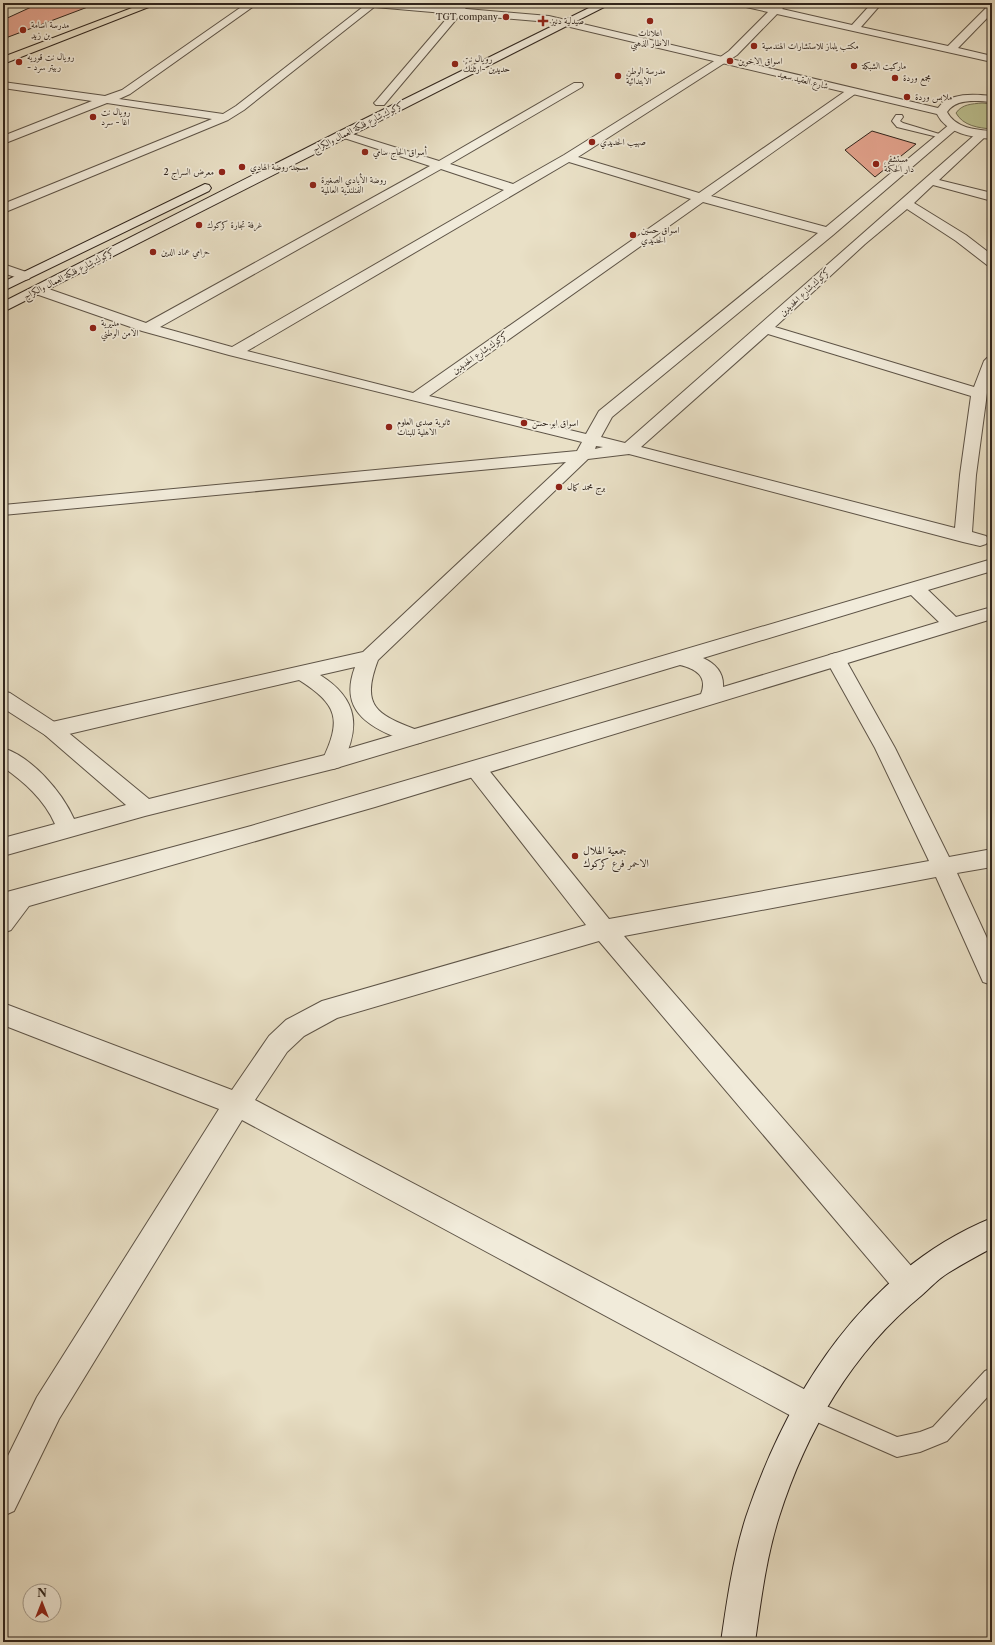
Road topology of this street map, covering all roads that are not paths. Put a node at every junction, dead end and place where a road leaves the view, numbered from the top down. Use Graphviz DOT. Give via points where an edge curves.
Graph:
graph roads {
  1 [pos="128,3"];
  2 [pos="154,3"];
  3 [pos="253,3"];
  4 [pos="368,3"];
  5 [pos="450,3"];
  6 [pos="581,3"];
  7 [pos="607,3"];
  8 [pos="740,3"];
  9 [pos="877,3"];
  10 [pos="463,6"];
  11 [pos="779,7"];
  12 [pos="992,7"];
  13 [pos="580,17"];
  14 [pos="564,18"];
  15 [pos="549,19"];
  16 [pos="854,29"];
  17 [pos="3,50"];
  18 [pos="950,50"];
  19 [pos="733,53"];
  20 [pos="992,59"];
  21 [pos="723,60"];
  22 [pos="3,61"];
  23 [pos="3,85"];
  24 [pos="578,85"];
  25 [pos="126,92"];
  26 [pos="851,92"];
  27 [pos="157,96"];
  28 [pos="992,99"];
  29 [pos="106,100"];
  30 [pos="380,103"];
  31 [pos="949,103"];
  32 [pos="225,106"];
  33 [pos="240,108"];
  34 [pos="941,112"];
  35 [pos="899,117"];
  36 [pos="224,118"];
  37 [pos="954,126"];
  38 [pos="330,127"];
  39 [pos="342,134"];
  40 [pos="987,135"];
  41 [pos="942,136"];
  42 [pos="3,140"];
  43 [pos="568,158"];
  44 [pos="440,165"];
  45 [pos="930,181"];
  46 [pos="216,182"];
  47 [pos="515,189"];
  48 [pos="992,197"];
  49 [pos="702,198"];
  50 [pos="906,203"];
  51 [pos="3,209"];
  52 [pos="828,232"];
  53 [pos="992,262"];
  54 [pos="3,268"];
  55 [pos="784,268"];
  56 [pos="24,276"];
  57 [pos="818,280"];
  58 [pos="3,287"];
  59 [pos="38,290"];
  60 [pos="3,308"];
  61 [pos="147,328"];
  62 [pos="765,329"];
  63 [pos="234,352"];
  64 [pos="992,361"];
  65 [pos="979,393"];
  66 [pos="416,398"];
  67 [pos="587,448"];
  68 [pos="628,449"];
  69 [pos="3,510"];
  70 [pos="962,536"];
  71 [pos="980,540"];
  72 [pos="992,565"];
  73 [pos="915,588"];
  74 [pos="992,613"];
  75 [pos="953,625"];
  76 [pos="369,657"];
  77 [pos="680,658"];
  78 [pos="836,660"];
  79 [pos="302,672"];
  80 [pos="3,698"];
  81 [pos="709,698"];
  82 [pos="52,730"];
  83 [pos="415,737"];
  84 [pos="3,756"];
  85 [pos="333,761"];
  86 [pos="476,769"];
  87 [pos="145,808"];
  88 [pos="68,829"];
  89 [pos="3,847"];
  90 [pos="992,858"];
  91 [pos="943,867"];
  92 [pos="12,900"];
  93 [pos="3,923"];
  94 [pos="604,930"];
  95 [pos="992,975"];
  96 [pos="3,1014"];
  97 [pos="237,1104"];
  98 [pos="992,1232"];
  99 [pos="909,1284"];
  100 [pos="992,1378"];
  101 [pos="808,1408"];
  102 [pos="3,1500"];
  103 [pos="738,1642"];
  1 -- 17 [label="highway"];
  2 -- 22 [label="highway"];
  3 -- 25 [label="street"];
  4 -- 10 [label="street"];
  4 -- 33 [label="street"];
  5 -- 10 [label="street"];
  6 -- 14 [label="street, كركوك,شارع فلكة العمال والكراج"];
  7 -- 13 [label="street, كركوك,شارع فلكة العمال والكراج"];
  8 -- 11 [label="street"];
  9 -- 16 [label="street"];
  10 -- 14 [label="street, شارع العقيد سعيد"];
  10 -- 15 [label="street"];
  10 -- 30 [label="street"];
  11 -- 16 [label="street"];
  11 -- 19 [label="street"];
  12 -- 18 [label="street"];
  13 -- 14 [label="street, كركوك,شارع فلكة العمال والكراج"];
  13 -- 19 [label="street, شارع العقيد سعيد"];
  14 -- 15 [label="street, كركوك,شارع فلكة العمال والكراج"];
  14 -- 21 [label="street, شارع العقيد سعيد"];
  14 -- 39 [label="street, كركوك,شارع فلكة العمال والكراج"];
  15 -- 30 [label="street, كركوك,شارع فلكة العمال والكراج"];
  16 -- 18 [label="street"];
  18 -- 20 [label="street"];
  19 -- 21 [label="street"];
  19 -- 31 [label="street, شارع العقيد سعيد"];
  21 -- 26 [label="street, شارع العقيد سعيد"];
  21 -- 43 [label="street"];
  23 -- 29 [label="street"];
  24 -- 44 [label="street"];
  25 -- 27 [label="street"];
  25 -- 29 [label="street"];
  26 -- 34 [label="street, شارع العقيد سعيد"];
  26 -- 49 [label="street, كركوك,شارع الحديدين"];
  28 -- 31 [label="street" via="969,98"];
  29 -- 36 [label="street"];
  29 -- 42 [label="street"];
  30 -- 38 [label="street, كركوك,شارع فلكة العمال والكراج"];
  31 -- 34 [label="street"];
  32 -- 33 [label="street"];
  33 -- 36 [label="street"];
  34 -- 37 [label="street"];
  35 -- 41 [label="lane" via="896,121 900,125"];
  36 -- 51 [label="street"];
  37 -- 40 [label="street"];
  37 -- 41 [label="street"];
  39 -- 44 [label="street"];
  39 -- 59 [label="street, كركوك,شارع فلكة العمال والكراج"];
  40 -- 45 [label="street, كركوك,شارع الحديدين"];
  41 -- 52 [label="street"];
  43 -- 47 [label="street"];
  43 -- 49 [label="street"];
  44 -- 47 [label="street"];
  44 -- 61 [label="street"];
  45 -- 48 [label="street"];
  45 -- 50 [label="street, كركوك,شارع الحديدين"];
  46 -- 56 [label="street, كركوك,شارع فلكة العمال والكراج"];
  47 -- 63 [label="street"];
  49 -- 52 [label="street"];
  49 -- 66 [label="street, كركوك,شارع الحديدين"];
  50 -- 53 [label="street" via="961,238"];
  50 -- 57 [label="street, كركوك,شارع الحديدين"];
  52 -- 55 [label="street"];
  54 -- 56 [label="street"];
  55 -- 57 [label="street"];
  55 -- 67 [label="street" via="605,414"];
  56 -- 58 [label="street, كركوك,شارع فلكة العمال والكراج"];
  57 -- 62 [label="street, كركوك,شارع الحديدين"];
  59 -- 60 [label="street, كركوك,شارع فلكة العمال والكراج"];
  59 -- 61 [label="street"];
  61 -- 63 [label="street"];
  62 -- 65 [label="street"];
  62 -- 68 [label="street, كركوك,شارع الحديدين"];
  63 -- 66 [label="street"];
  64 -- 65 [label="street"];
  65 -- 70 [label="street"];
  66 -- 67 [label="street"];
  67 -- 68 [label="street"];
  67 -- 69 [label="street"];
  67 -- 76 [label="street"];
  68 -- 70 [label="street"];
  70 -- 71 [label="street"];
  72 -- 73 [label="street"];
  73 -- 75 [label="street"];
  73 -- 77 [label="street"];
  74 -- 75 [label="street"];
  75 -- 78 [label="street"];
  76 -- 79 [label="street"];
  76 -- 83 [label="street" via="362,672 359,688 361,701 367,712 382,724"];
  77 -- 81 [label="street" via="703,665 712,674 714,687"];
  77 -- 83 [label="street"];
  78 -- 81 [label="street"];
  78 -- 91 [label="street" via="886,748"];
  79 -- 82 [label="street"];
  79 -- 85 [label="street" via="330,691 344,715 345,731"];
  80 -- 82 [label="street"];
  81 -- 86 [label="street"];
  82 -- 87 [label="street"];
  83 -- 85 [label="street"];
  84 -- 88 [label="street" via="43,787 62,812"];
  85 -- 87 [label="street"];
  86 -- 92 [label="street" via="110,875"];
  86 -- 94 [label="street"];
  87 -- 88 [label="street"];
  88 -- 89 [label="street"];
  90 -- 91 [label="street"];
  91 -- 94 [label="street"];
  91 -- 95 [label="street"];
  92 -- 93 [label="street"];
  94 -- 97 [label="street" via="331,1009 313,1017 294,1028 278,1044"];
  94 -- 99 [label="street"];
  96 -- 97 [label="street"];
  97 -- 101 [label="street"];
  97 -- 102 [label="street" via="48,1408"];
  98 -- 99 [label="street" via="957,1251"];
  99 -- 101 [label="street" via="881,1310 855,1340 830,1372"];
  100 -- 101 [label="lane" via="940,1434 898,1447"];
  101 -- 103 [label="street" via="785,1455 766,1507 750,1564"];
}
